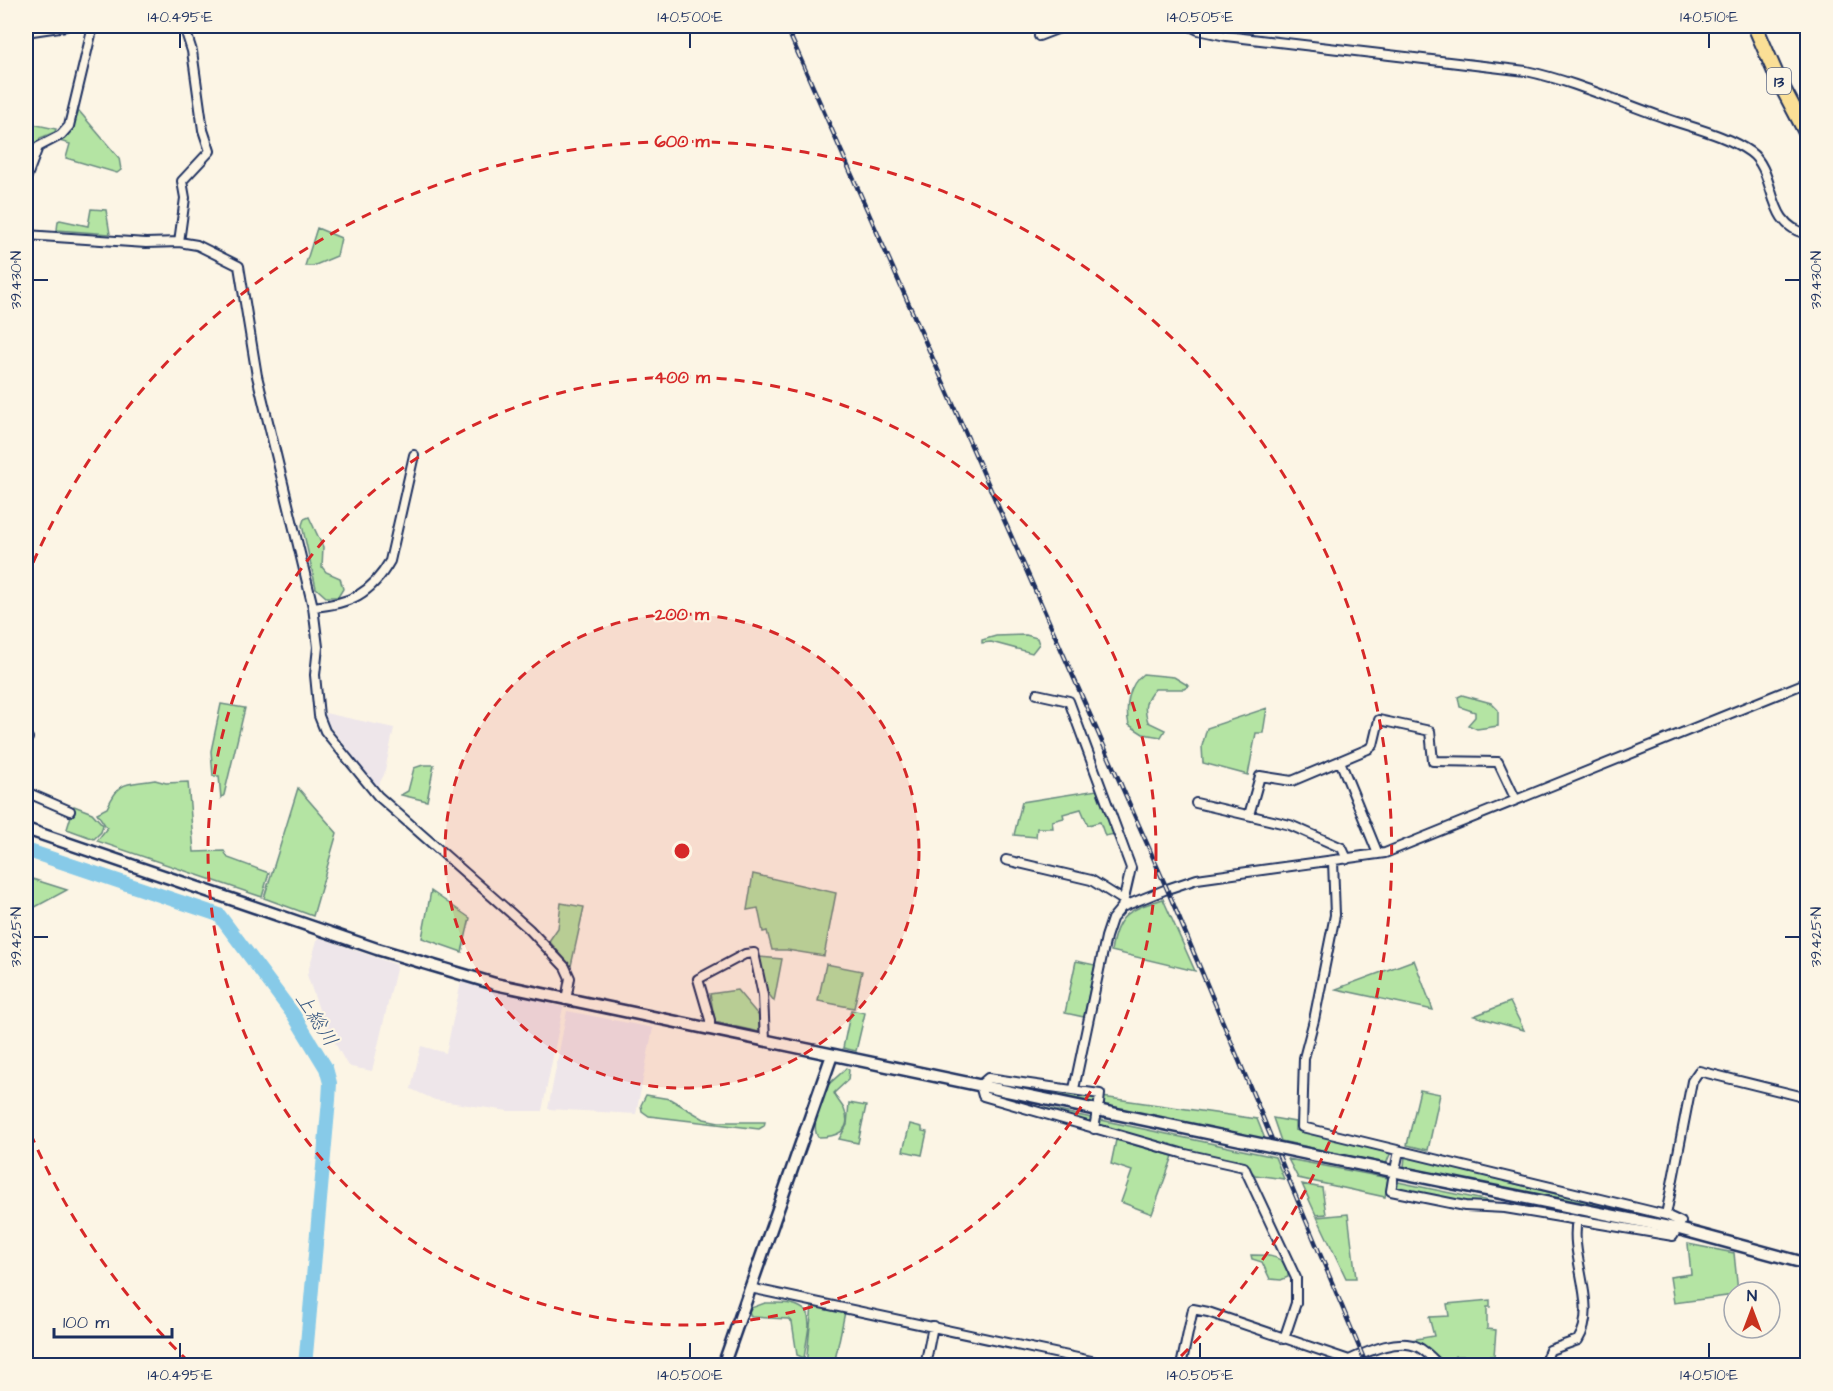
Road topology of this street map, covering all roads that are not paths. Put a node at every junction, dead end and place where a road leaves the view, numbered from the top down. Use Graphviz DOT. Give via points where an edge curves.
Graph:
graph roads {
  1 [pos="66,26"];
  2 [pos="93,26"];
  3 [pos="184,26"];
  4 [pos="1065,26"];
  5 [pos="1151,26"];
  6 [pos="1161,26"];
  7 [pos="1190,26"];
  8 [pos="1755,26"];
  9 [pos="26,32"];
  10 [pos="1039,36"];
  11 [pos="1808,135"];
  12 [pos="26,179"];
  13 [pos="1808,234"];
  14 [pos="26,235"];
  15 [pos="180,242"];
  16 [pos="414,456"];
  17 [pos="313,607"];
  18 [pos="1808,682"];
  19 [pos="1037,694"];
  20 [pos="1340,761"];
  21 [pos="26,792"];
  22 [pos="1516,800"];
  23 [pos="1196,803"];
  24 [pos="70,811"];
  25 [pos="1249,815"];
  26 [pos="26,829"];
  27 [pos="1378,854"];
  28 [pos="1347,859"];
  29 [pos="1006,860"];
  30 [pos="1333,861"];
  31 [pos="1122,903"];
  32 [pos="566,1000"];
  33 [pos="710,1028"];
  34 [pos="765,1040"];
  35 [pos="832,1055"];
  36 [pos="980,1085"];
  37 [pos="1074,1089"];
  38 [pos="1808,1098"];
  39 [pos="1099,1103"];
  40 [pos="1096,1117"];
  41 [pos="1094,1129"];
  42 [pos="1399,1151"];
  43 [pos="1396,1165"];
  44 [pos="1393,1179"];
  45 [pos="1666,1215"];
  46 [pos="1576,1220"];
  47 [pos="1679,1229"];
  48 [pos="1808,1264"];
  49 [pos="750,1288"];
  50 [pos="933,1326"];
  51 [pos="1284,1339"];
  52 [pos="723,1365"];
  53 [pos="925,1365"];
  54 [pos="1115,1365"];
  55 [pos="1181,1365"];
  56 [pos="1440,1365"];
  57 [pos="1543,1365"];
  1 -- 9 [label="street"];
  2 -- 12 [label="street" via="69,126 62,135 38,147"];
  3 -- 15 [label="street" via="210,151 182,181 185,198"];
  4 -- 10 [label="street"];
  5 -- 6 [label="street"];
  7 -- 13 [label="street" via="1226,36 1526,71 1555,79 1746,149 1758,161 1780,215 1794,230"];
  8 -- 11 [label="highway, 13"];
  14 -- 15 [label="street"];
  15 -- 17 [label="street" via="196,245 239,267 257,376"];
  16 -- 17 [label="street" via="390,561 382,575 347,602"];
  17 -- 32 [label="street" via="318,647 315,695 325,731 378,796 529,929 565,967 570,978"];
  18 -- 22 [label="street"];
  19 -- 31 [label="street" via="1069,701 1131,868"];
  20 -- 22 [label="street" via="1372,745 1378,720 1430,731 1433,761 1498,762"];
  20 -- 25 [label="street" via="1292,781 1260,776"];
  20 -- 27 [label="street"];
  21 -- 24 [label="street"];
  22 -- 27 [label="street"];
  23 -- 25 [label="street"];
  25 -- 28 [label="street" via="1316,835 1342,848"];
  26 -- 32 [label="street" via="425,965"];
  27 -- 28 [label="street"];
  28 -- 30 [label="street"];
  29 -- 31 [label="street" via="1090,880"];
  30 -- 31 [label="street" via="1197,879"];
  30 -- 42 [label="street" via="1335,915 1304,1058 1302,1127"];
  31 -- 37 [label="street" via="1106,937"];
  32 -- 33 [label="street"];
  33 -- 34 [label="street"];
  33 -- 34 [label="street" via="698,980 745,954 754,953 764,995"];
  34 -- 35 [label="street"];
  35 -- 36 [label="street"];
  35 -- 49 [label="street"];
  36 -- 37 [label="street" via="988,1077"];
  36 -- 41 [label="street" via="984,1096"];
  36 -- 47 [label="street, bridge"];
  37 -- 39 [label="street" via="1100,1095"];
  38 -- 45 [label="street" via="1700,1071 1692,1081"];
  40 -- 41 [label="street"];
  41 -- 51 [label="street" via="1244,1167 1296,1278 1296,1303"];
  42 -- 43 [label="street"];
  42 -- 45 [label="street"];
  44 -- 46 [label="street" via="1391,1191 1465,1206 1505,1208"];
  45 -- 47 [label="street" via="1681,1222"];
  46 -- 47 [label="street" via="1673,1236"];
  46 -- 57 [label="street" via="1586,1321 1578,1340 1550,1350"];
  47 -- 48 [label="street"];
  49 -- 50 [label="street"];
  49 -- 52 [label="street"];
  50 -- 53 [label="street"];
  50 -- 54 [label="street"];
  51 -- 55 [label="street" via="1193,1309"];
  51 -- 56 [label="street" via="1348,1360 1375,1349 1414,1345"];
}
